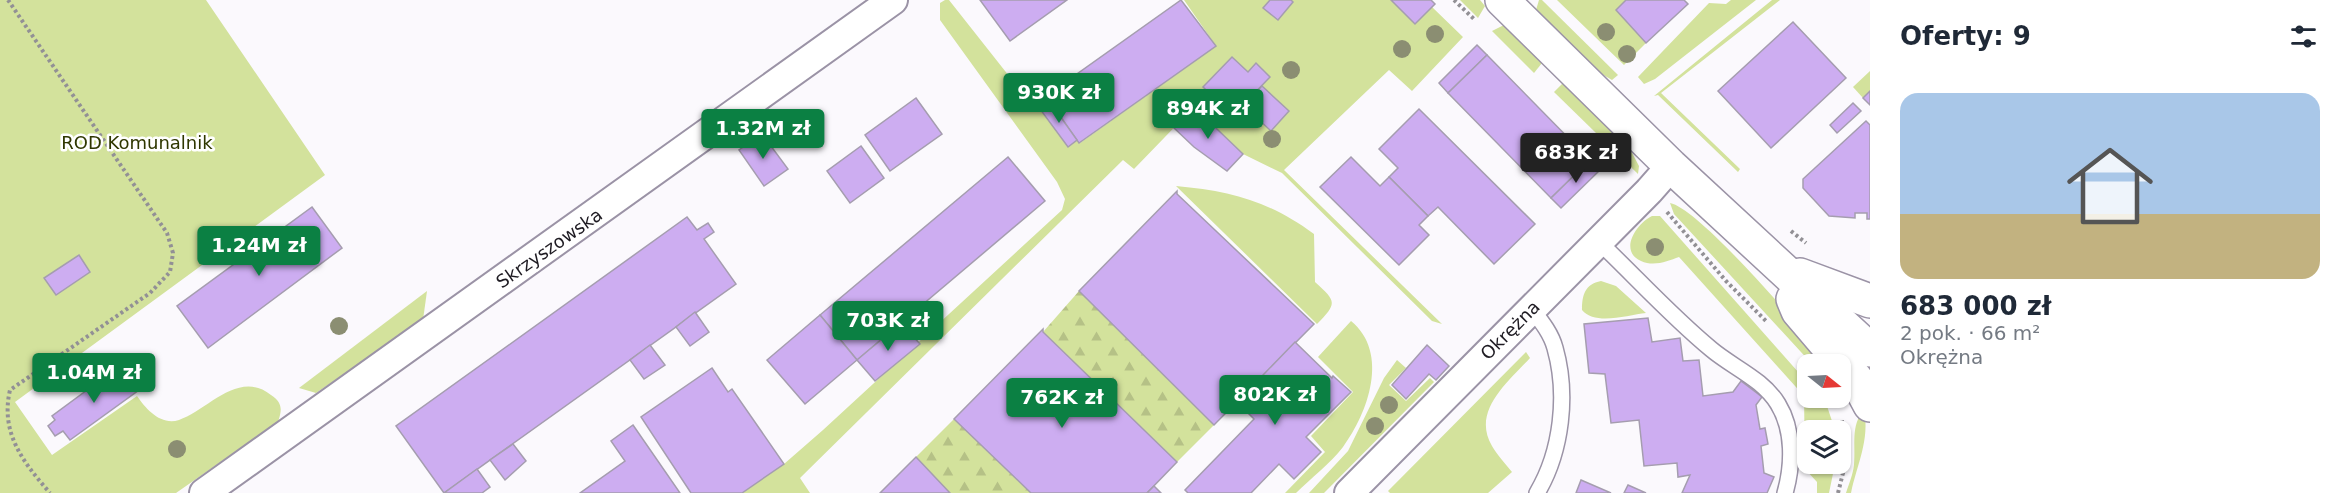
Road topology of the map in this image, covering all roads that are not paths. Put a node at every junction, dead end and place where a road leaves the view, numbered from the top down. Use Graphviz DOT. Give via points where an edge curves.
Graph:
graph roads {
  1 [pos="893,0"];
  2 [pos="1502,0"];
  3 [pos="1671,166"];
  4 [pos="1598,241"];
  5 [pos="1779,267"];
  6 [pos="1870,301"];
  7 [pos="1531,309"];
  8 [pos="1870,350"];
  9 [pos="1856,409"];
  10 [pos="1359,489"];
  11 [pos="204,493"];
  12 [pos="1538,493"];
  13 [pos="1785,493"];
  1 -- 11 [label="street, Skrzyszowska"];
  2 -- 3 [label="street"];
  3 -- 4 [label="street, Okrężna"];
  3 -- 5 [label="street"];
  4 -- 7 [label="street, Okrężna"];
  4 -- 13 [label="lane" via="1711,349 1766,389 1778,404 1788,431 1791,461"];
  5 -- 6 [label="street"];
  5 -- 8 [label="street"];
  5 -- 9 [label="street" via="1798,310 1856,379"];
  7 -- 10 [label="street, Okrężna"];
  7 -- 12 [label="lane" via="1547,328 1556,348 1562,424"];
}
